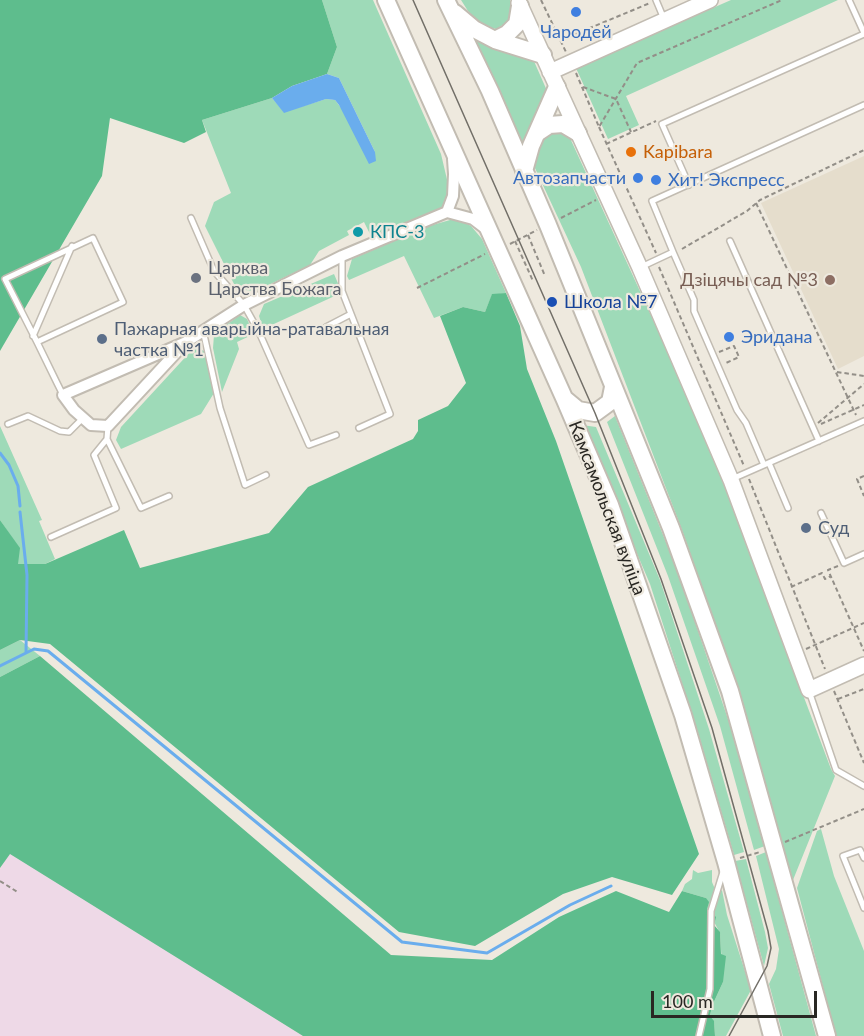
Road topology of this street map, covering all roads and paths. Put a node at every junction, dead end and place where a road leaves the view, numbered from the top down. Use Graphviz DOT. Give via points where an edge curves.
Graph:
graph roads {
  1 [pos="386,0"];
  2 [pos="541,0"];
  3 [pos="656,0"];
  4 [pos="710,0"];
  5 [pos="782,0"];
  6 [pos="849,0"];
  7 [pos="519,3"];
  8 [pos="448,4"];
  9 [pos="664,20"];
  10 [pos="864,34"];
  11 [pos="495,40"];
  12 [pos="561,40"];
  13 [pos="543,55"];
  14 [pos="571,63"];
  15 [pos="554,79"];
  16 [pos="582,87"];
  17 [pos="616,99"];
  18 [pos="864,105"];
  19 [pos="662,124"];
  20 [pos="599,127"];
  21 [pos="632,132"];
  22 [pos="537,133"];
  23 [pos="578,133"];
  24 [pos="606,144"];
  25 [pos="451,148"];
  26 [pos="864,150"];
  27 [pos="524,171"];
  28 [pos="689,185"];
  29 [pos="606,195"];
  30 [pos="756,203"];
  31 [pos="447,212"];
  32 [pos="191,218"];
  33 [pos="548,225"];
  34 [pos="528,235"];
  35 [pos="494,241"];
  36 [pos="730,241"];
  37 [pos="515,242"];
  38 [pos="72,246"];
  39 [pos="674,252"];
  40 [pos="342,256"];
  41 [pos="659,259"];
  42 [pos="640,268"];
  43 [pos="545,276"];
  44 [pos="533,281"];
  45 [pos="417,288"];
  46 [pos="244,305"];
  47 [pos="351,314"];
  48 [pos="326,327"];
  49 [pos="203,330"];
  50 [pos="33,336"];
  51 [pos="37,342"];
  52 [pos="186,342"];
  53 [pos="728,348"];
  54 [pos="733,360"];
  55 [pos="836,372"];
  56 [pos="864,376"];
  57 [pos="864,384"];
  58 [pos="613,387"];
  59 [pos="63,395"];
  60 [pos="848,398"];
  61 [pos="565,400"];
  62 [pos="864,405"];
  63 [pos="854,410"];
  64 [pos="82,419"];
  65 [pos="862,422"];
  66 [pos="8,424"];
  67 [pos="108,426"];
  68 [pos="813,427"];
  69 [pos="359,428"];
  70 [pos="336,435"];
  71 [pos="107,439"];
  72 [pos="819,441"];
  73 [pos="767,464"];
  74 [pos="747,473"];
  75 [pos="267,476"];
  76 [pos="864,476"];
  77 [pos="731,480"];
  78 [pos="169,496"];
  79 [pos="864,496"];
  80 [pos="788,508"];
  81 [pos="821,513"];
  82 [pos="51,537"];
  83 [pos="864,554"];
  84 [pos="844,563"];
  85 [pos="831,576"];
  86 [pos="791,587"];
  87 [pos="864,623"];
  88 [pos="854,628"];
  89 [pos="816,645"];
  90 [pos="864,651"];
  91 [pos="794,654"];
  92 [pos="864,665"];
  93 [pos="831,680"];
  94 [pos="864,689"];
  95 [pos="809,690"];
  96 [pos="838,699"];
  97 [pos="864,763"];
  98 [pos="864,777"];
  99 [pos="862,785"];
  100 [pos="864,809"];
  101 [pos="774,847"];
  102 [pos="862,849"];
  103 [pos="864,858"];
  104 [pos="726,862"];
  105 [pos="0,881"];
  106 [pos="19,893"];
  107 [pos="864,908"];
  108 [pos="699,1036"];
  109 [pos="772,1036"];
  110 [pos="826,1036"];
  1 -- 25 [label="main road, Камсамольская вуліца"];
  2 -- 12 [label="path"];
  3 -- 9 [label="lane"];
  3 -- 12 [label="path"];
  4 -- 9 [label="street"];
  5 -- 17 [label="path" via="637,63"];
  6 -- 10 [label="lane"];
  7 -- 11 [label="main road" via="517,24"];
  7 -- 13 [label="street"];
  8 -- 11 [label="main road" via="474,29"];
  8 -- 27 [label="main road"];
  9 -- 14 [label="street"];
  10 -- 19 [label="lane"];
  11 -- 13 [label="main road"];
  12 -- 14 [label="path"];
  13 -- 15 [label="street"];
  14 -- 15 [label="street"];
  14 -- 16 [label="path"];
  15 -- 22 [label="main road"];
  15 -- 23 [label="street"];
  16 -- 17 [label="path"];
  16 -- 20 [label="path"];
  17 -- 20 [label="path"];
  17 -- 21 [label="path"];
  18 -- 28 [label="lane"];
  19 -- 21 [label="path" via="656,121"];
  19 -- 28 [label="lane"];
  20 -- 24 [label="path"];
  21 -- 24 [label="path"];
  22 -- 23 [label="main road" via="549,125 564,124"];
  22 -- 27 [label="main road"];
  23 -- 29 [label="street"];
  24 -- 41 [label="path"];
  25 -- 31 [label="street" via="453,196"];
  25 -- 35 [label="main road, Камсамольская вуліца"];
  26 -- 30 [label="path"];
  27 -- 33 [label="main road"];
  28 -- 39 [label="lane" via="652,201"];
  29 -- 33 [label="path"];
  29 -- 42 [label="street"];
  30 -- 39 [label="path"];
  30 -- 55 [label="path"];
  31 -- 35 [label="street" via="473,219"];
  31 -- 40 [label="street"];
  32 -- 46 [label="lane" via="214,271"];
  33 -- 34 [label="path"];
  33 -- 58 [label="main road"];
  34 -- 37 [label="path"];
  34 -- 43 [label="path"];
  35 -- 37 [label="path"];
  35 -- 45 [label="path"];
  35 -- 61 [label="main road, Камсамольская вуліца"];
  36 -- 68 [label="lane"];
  37 -- 44 [label="path"];
  38 -- 50 [label="lane"];
  38 -- 50 [label="lane" via="5,279"];
  38 -- 51 [label="lane" via="93,238 123,302"];
  39 -- 41 [label="lane"];
  39 -- 73 [label="lane" via="694,300 694,311 737,410"];
  40 -- 46 [label="street"];
  40 -- 47 [label="lane" via="342,291"];
  41 -- 42 [label="lane"];
  41 -- 74 [label="path" via="659,269"];
  42 -- 77 [label="street"];
  46 -- 49 [label="street"];
  46 -- 70 [label="lane" via="309,446"];
  47 -- 48 [label="lane"];
  47 -- 69 [label="lane" via="390,414"];
  49 -- 52 [label="street"];
  49 -- 75 [label="lane" via="220,408 245,485"];
  50 -- 51 [label="lane"];
  51 -- 59 [label="lane"];
  52 -- 59 [label="street"];
  52 -- 67 [label="street"];
  53 -- 54 [label="path" via="734,345 739,357"];
  55 -- 56 [label="path"];
  55 -- 60 [label="path"];
  57 -- 60 [label="path"];
  58 -- 61 [label="main road" via="610,402 595,413 578,411"];
  58 -- 101 [label="main road" via="671,528 730,692"];
  59 -- 64 [label="street"];
  60 -- 63 [label="path"];
  60 -- 68 [label="path"];
  61 -- 104 [label="main road, Камсамольская вуліца" via="610,505 676,693"];
  62 -- 63 [label="path"];
  63 -- 65 [label="path"];
  63 -- 68 [label="path"];
  64 -- 66 [label="lane" via="69,432 28,416"];
  64 -- 67 [label="street" via="91,425"];
  65 -- 72 [label="lane"];
  67 -- 71 [label="lane"];
  68 -- 72 [label="lane"];
  71 -- 78 [label="lane" via="141,508"];
  71 -- 82 [label="lane" via="94,455 116,508"];
  72 -- 73 [label="lane"];
  73 -- 74 [label="lane"];
  73 -- 80 [label="lane"];
  74 -- 77 [label="lane"];
  74 -- 86 [label="path"];
  76 -- 79 [label="path" via="856,479"];
  77 -- 91 [label="street"];
  81 -- 84 [label="lane"];
  83 -- 84 [label="lane"];
  84 -- 85 [label="path" via="828,570"];
  85 -- 86 [label="path" via="825,579 822,573"];
  85 -- 88 [label="path"];
  86 -- 89 [label="path"];
  87 -- 88 [label="path"];
  88 -- 89 [label="path"];
  88 -- 90 [label="path"];
  89 -- 91 [label="path"];
  89 -- 93 [label="path"];
  91 -- 95 [label="street"];
  92 -- 93 [label="street"];
  93 -- 95 [label="street"];
  93 -- 96 [label="path"];
  94 -- 96 [label="path"];
  95 -- 99 [label="lane" via="836,770"];
  96 -- 97 [label="path"];
  98 -- 99 [label="lane"];
  100 -- 101 [label="path"];
  101 -- 104 [label="path"];
  101 -- 110 [label="main road"];
  102 -- 103 [label="lane"];
  102 -- 107 [label="lane" via="843,856"];
  104 -- 108 [label="lane" via="711,910 710,989"];
  104 -- 109 [label="main road, Камсамольская вуліца"];
  105 -- 106 [label="path"];
}
